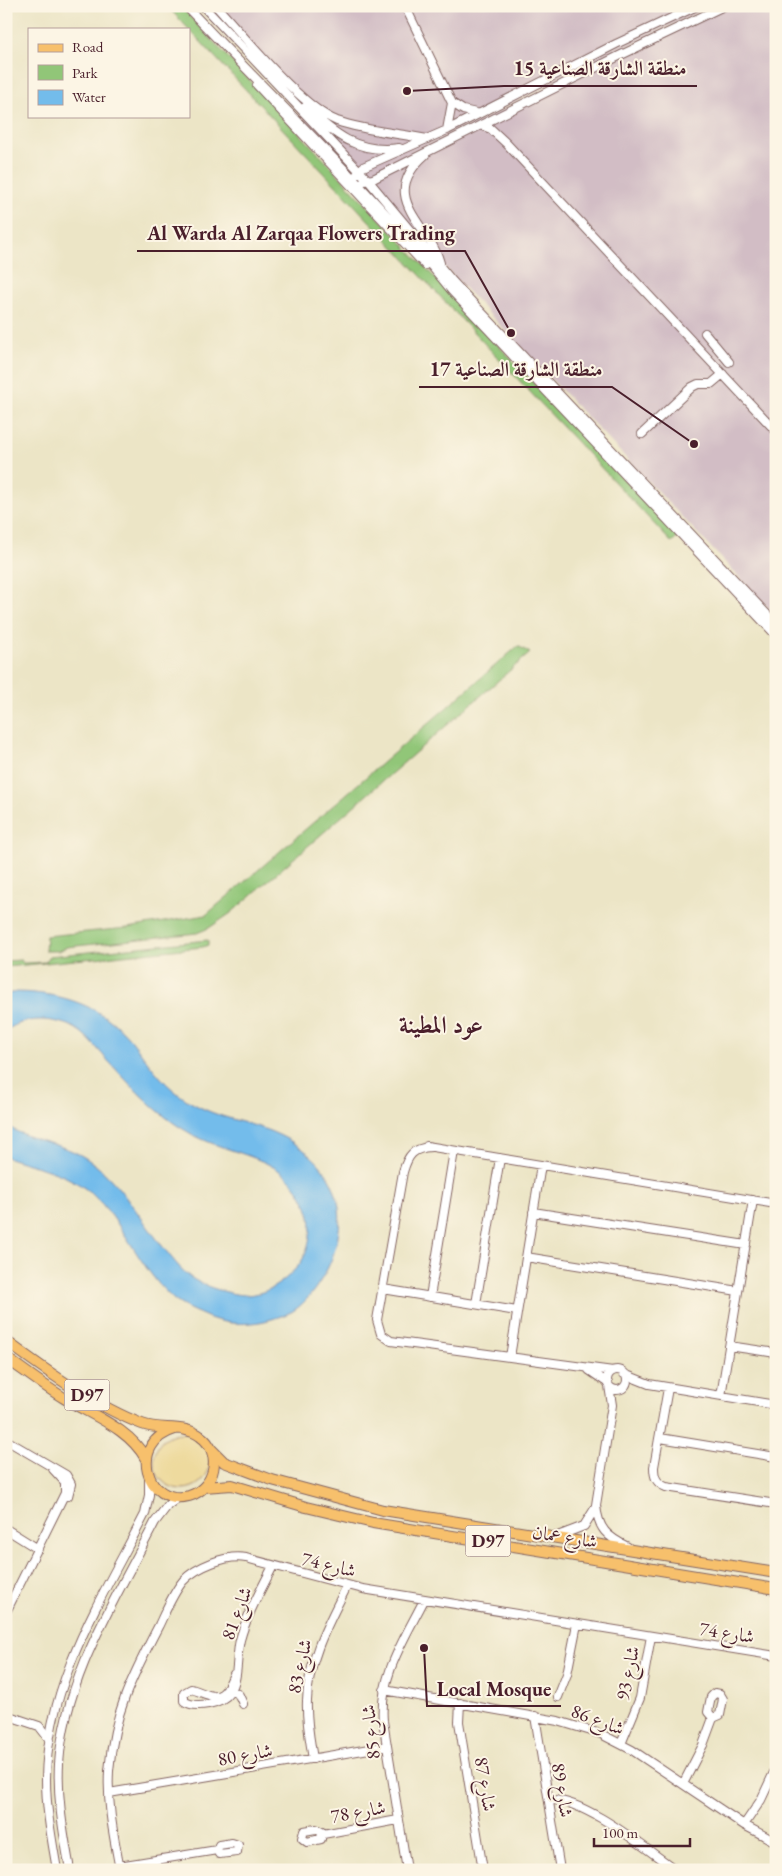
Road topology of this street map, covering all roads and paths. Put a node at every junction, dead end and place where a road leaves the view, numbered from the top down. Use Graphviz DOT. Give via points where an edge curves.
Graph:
graph roads {
  1 [pos="186,6"];
  2 [pos="203,6"];
  3 [pos="216,6"];
  4 [pos="405,6"];
  5 [pos="724,6"];
  6 [pos="695,7"];
  7 [pos="262,69"];
  8 [pos="253,78"];
  9 [pos="452,103"];
  10 [pos="476,113"];
  11 [pos="502,114"];
  12 [pos="481,125"];
  13 [pos="446,130"];
  14 [pos="427,139"];
  15 [pos="417,143"];
  16 [pos="506,143"];
  17 [pos="431,149"];
  18 [pos="359,170"];
  19 [pos="355,180"];
  20 [pos="368,180"];
  21 [pos="440,267"];
  22 [pos="452,291"];
  23 [pos="705,333"];
  24 [pos="713,342"];
  25 [pos="702,352"];
  26 [pos="729,362"];
  27 [pos="723,374"];
  28 [pos="776,431"];
  29 [pos="642,434"];
  30 [pos="776,624"];
  31 [pos="776,636"];
  32 [pos="454,1150"];
  33 [pos="500,1158"];
  34 [pos="541,1165"];
  35 [pos="753,1200"];
  36 [pos="776,1204"];
  37 [pos="533,1212"];
  38 [pos="746,1245"];
  39 [pos="526,1257"];
  40 [pos="383,1289"];
  41 [pos="738,1291"];
  42 [pos="430,1296"];
  43 [pos="476,1304"];
  44 [pos="517,1311"];
  45 [pos="6,1341"];
  46 [pos="729,1346"];
  47 [pos="776,1353"];
  48 [pos="510,1357"];
  49 [pos="6,1358"];
  50 [pos="585,1368"];
  51 [pos="613,1371"];
  52 [pos="624,1374"];
  53 [pos="608,1384"];
  54 [pos="649,1384"];
  55 [pos="622,1388"];
  56 [pos="668,1388"];
  57 [pos="721,1396"];
  58 [pos="776,1405"];
  59 [pos="611,1410"];
  60 [pos="175,1429"];
  61 [pos="660,1438"];
  62 [pos="6,1440"];
  63 [pos="211,1449"];
  64 [pos="776,1457"];
  65 [pos="146,1459"];
  66 [pos="149,1477"];
  67 [pos="204,1487"];
  68 [pos="179,1497"];
  69 [pos="776,1504"];
  70 [pos="596,1505"];
  71 [pos="6,1528"];
  72 [pos="554,1537"];
  73 [pos="38,1549"];
  74 [pos="634,1550"];
  75 [pos="273,1566"];
  76 [pos="776,1573"];
  77 [pos="347,1586"];
  78 [pos="776,1589"];
  79 [pos="424,1600"];
  80 [pos="6,1612"];
  81 [pos="577,1624"];
  82 [pos="651,1636"];
  83 [pos="776,1656"];
  84 [pos="234,1674"];
  85 [pos="231,1690"];
  86 [pos="384,1690"];
  87 [pos="208,1695"];
  88 [pos="558,1697"];
  89 [pos="460,1703"];
  90 [pos="190,1704"];
  91 [pos="243,1704"];
  92 [pos="6,1715"];
  93 [pos="535,1716"];
  94 [pos="53,1718"];
  95 [pos="713,1718"];
  96 [pos="34,1723"];
  97 [pos="50,1740"];
  98 [pos="621,1744"];
  99 [pos="387,1746"];
  100 [pos="313,1759"];
  101 [pos="776,1768"];
  102 [pos="683,1784"];
  103 [pos="768,1786"];
  104 [pos="776,1792"];
  105 [pos="108,1793"];
  106 [pos="549,1800"];
  107 [pos="398,1820"];
  108 [pos="744,1825"];
  109 [pos="323,1834"];
  110 [pos="776,1842"];
  111 [pos="217,1850"];
  112 [pos="120,1868"];
  113 [pos="57,1870"];
  114 [pos="70,1870"];
  115 [pos="407,1870"];
  116 [pos="483,1870"];
  117 [pos="560,1870"];
  118 [pos="676,1870"];
  1 -- 8 [label="street"];
  2 -- 7 [label="street"];
  3 -- 14 [label="street" via="294,89 328,117"];
  4 -- 9 [label="street"];
  5 -- 11 [label="street"];
  6 -- 10 [label="street"];
  7 -- 15 [label="street" via="314,116 353,144 386,150"];
  7 -- 18 [label="street"];
  8 -- 19 [label="street"];
  8 -- 22 [label="street" via="296,128"];
  9 -- 10 [label="street"];
  9 -- 13 [label="street"];
  10 -- 13 [label="street"];
  11 -- 12 [label="street"];
  11 -- 16 [label="street" via="498,129"];
  12 -- 16 [label="street" via="491,129"];
  12 -- 17 [label="street"];
  13 -- 14 [label="street"];
  14 -- 15 [label="street"];
  15 -- 18 [label="street"];
  16 -- 25 [label="street"];
  17 -- 20 [label="street"];
  17 -- 21 [label="street" via="408,177 406,197 410,214 435,250"];
  18 -- 19 [label="street"];
  18 -- 20 [label="street"];
  19 -- 20 [label="street"];
  19 -- 22 [label="street" via="411,240"];
  20 -- 21 [label="street"];
  21 -- 30 [label="street"];
  22 -- 31 [label="street"];
  23 -- 24 [label="street"];
  24 -- 25 [label="street"];
  24 -- 26 [label="street"];
  25 -- 27 [label="street"];
  27 -- 28 [label="street"];
  27 -- 29 [label="street" via="711,384 692,387"];
  32 -- 33 [label="street"];
  32 -- 40 [label="street" via="431,1147 418,1148 410,1153 403,1172"];
  32 -- 42 [label="street"];
  33 -- 34 [label="street"];
  33 -- 43 [label="street"];
  34 -- 35 [label="street"];
  34 -- 37 [label="street"];
  35 -- 36 [label="street"];
  35 -- 38 [label="street"];
  37 -- 38 [label="street"];
  37 -- 39 [label="street"];
  38 -- 41 [label="street"];
  39 -- 41 [label="street"];
  39 -- 44 [label="street"];
  40 -- 42 [label="street"];
  40 -- 48 [label="street" via="382,1329 399,1341"];
  41 -- 46 [label="street"];
  42 -- 43 [label="street"];
  43 -- 44 [label="street"];
  44 -- 48 [label="street"];
  45 -- 60 [label="main road, D97" via="65,1382 135,1421 151,1427"];
  46 -- 47 [label="street"];
  46 -- 57 [label="street"];
  48 -- 50 [label="street"];
  49 -- 65 [label="main road, D97" via="56,1393 125,1433"];
  50 -- 51 [label="street"];
  50 -- 53 [label="street"];
  51 -- 52 [label="street" via="619,1370"];
  51 -- 53 [label="street" via="607,1377"];
  52 -- 54 [label="street"];
  52 -- 55 [label="street" via="626,1379"];
  53 -- 55 [label="street" via="614,1389"];
  53 -- 59 [label="street"];
  54 -- 55 [label="street"];
  54 -- 56 [label="street"];
  55 -- 59 [label="street"];
  56 -- 57 [label="street"];
  56 -- 61 [label="street"];
  57 -- 58 [label="street"];
  59 -- 70 [label="street"];
  60 -- 63 [label="main road" via="192,1431"];
  60 -- 65 [label="main road" via="153,1443"];
  61 -- 64 [label="street"];
  61 -- 69 [label="street" via="654,1475 660,1484"];
  62 -- 73 [label="street" via="53,1469 66,1485 62,1504"];
  63 -- 67 [label="main road" via="214,1457 212,1474"];
  63 -- 72 [label="main road, شارع عمان / D97" via="219,1458 236,1467 347,1502 419,1517"];
  65 -- 66 [label="main road"];
  66 -- 68 [label="main road" via="158,1489"];
  66 -- 94 [label="street" via="145,1514 72,1658"];
  67 -- 68 [label="main road"];
  67 -- 78 [label="main road, شارع عمان / D97" via="232,1485 373,1523"];
  68 -- 114 [label="street" via="159,1516 90,1649 71,1699 58,1777"];
  70 -- 72 [label="street" via="581,1528"];
  70 -- 74 [label="street" via="604,1532 614,1541"];
  71 -- 73 [label="street"];
  72 -- 74 [label="main road, شارع عمان / D97"];
  73 -- 80 [label="street"];
  74 -- 76 [label="main road, شارع عمان / D97"];
  75 -- 77 [label="street, شارع 74"];
  75 -- 84 [label="street, شارع 81" via="244,1628"];
  75 -- 105 [label="street, شارع 74" via="241,1557 232,1558 198,1570 180,1585 121,1704 110,1757"];
  77 -- 79 [label="street, شارع 74"];
  77 -- 100 [label="street, شارع 83" via="320,1641 309,1678 307,1712"];
  79 -- 81 [label="street, شارع 74"];
  79 -- 86 [label="street, شارع 85" via="388,1673"];
  81 -- 82 [label="street, شارع 74"];
  81 -- 88 [label="street" via="567,1674"];
  82 -- 83 [label="street, شارع 74"];
  82 -- 98 [label="street, شارع 93" via="640,1698"];
  84 -- 85 [label="street, شارع 81"];
  84 -- 87 [label="street, شارع 81" via="223,1693 216,1697"];
  85 -- 90 [label="street" via="219,1701"];
  85 -- 91 [label="street" via="239,1695"];
  86 -- 89 [label="street, شارع 86"];
  86 -- 99 [label="street, شارع 85" via="382,1711"];
  87 -- 90 [label="street, شارع 81" via="206,1700"];
  87 -- 90 [label="street" via="194,1689 186,1690 184,1701"];
  89 -- 93 [label="street, شارع 86"];
  89 -- 116 [label="street, شارع 87" via="459,1722"];
  92 -- 96 [label="street"];
  93 -- 98 [label="street, شارع 86" via="574,1725"];
  93 -- 106 [label="street, شارع 89"];
  94 -- 96 [label="street"];
  94 -- 97 [label="street"];
  95 -- 102 [label="street"];
  96 -- 97 [label="street"];
  97 -- 113 [label="street" via="47,1805"];
  98 -- 102 [label="street, شارع 86"];
  99 -- 100 [label="street, شارع 80"];
  99 -- 107 [label="street, شارع 85"];
  100 -- 105 [label="street, شارع 80"];
  101 -- 103 [label="street"];
  102 -- 108 [label="street, شارع 86"];
  103 -- 104 [label="street"];
  103 -- 108 [label="street"];
  105 -- 112 [label="street, شارع 74"];
  106 -- 117 [label="street, شارع 89"];
  106 -- 118 [label="street" via="562,1800 582,1808"];
  107 -- 109 [label="street, شارع 78"];
  107 -- 115 [label="street, شارع 85"];
  108 -- 110 [label="street, شارع 86"];
  111 -- 112 [label="street"];
}
